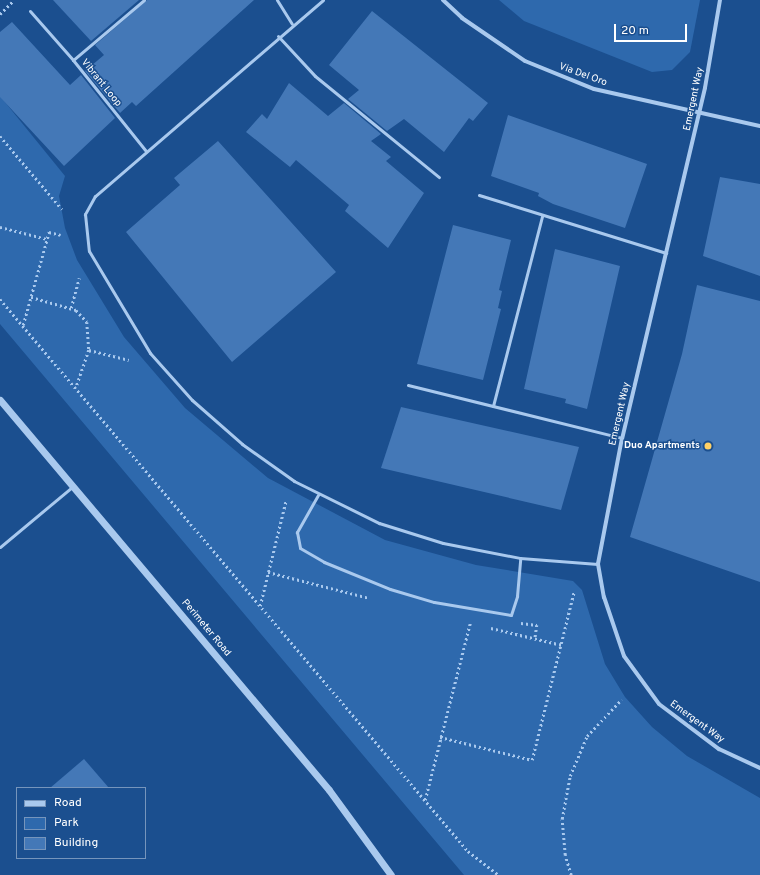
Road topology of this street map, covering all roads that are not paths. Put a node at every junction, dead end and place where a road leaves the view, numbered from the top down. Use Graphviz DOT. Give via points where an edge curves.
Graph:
graph roads {
  1 [pos="144,0"];
  2 [pos="277,0"];
  3 [pos="323,0"];
  4 [pos="443,0"];
  5 [pos="720,0"];
  6 [pos="30,11"];
  7 [pos="292,24"];
  8 [pos="278,36"];
  9 [pos="73,60"];
  10 [pos="699,115"];
  11 [pos="760,126"];
  12 [pos="146,151"];
  13 [pos="438,177"];
  14 [pos="479,195"];
  15 [pos="542,216"];
  16 [pos="666,253"];
  17 [pos="408,385"];
  18 [pos="0,400"];
  19 [pos="493,406"];
  20 [pos="622,438"];
  21 [pos="73,486"];
  22 [pos="318,495"];
  23 [pos="0,547"];
  24 [pos="520,558"];
  25 [pos="598,564"];
  26 [pos="760,768"];
  27 [pos="391,875"];
  1 -- 9 [label="lane, Vibrant Loop"];
  2 -- 7 [label="lane"];
  3 -- 7 [label="lane"];
  4 -- 10 [label="street, Via Del Oro" via="462,18 525,61 594,89"];
  5 -- 10 [label="street, Emergent Way"];
  6 -- 9 [label="lane"];
  7 -- 8 [label="lane"];
  8 -- 12 [label="lane"];
  8 -- 13 [label="lane" via="315,76"];
  9 -- 12 [label="lane, Vibrant Loop"];
  10 -- 11 [label="street, Via Del Oro"];
  10 -- 16 [label="street, Emergent Way"];
  12 -- 22 [label="lane" via="95,196 85,214 89,250 150,353 192,400 242,444"];
  14 -- 15 [label="lane"];
  15 -- 16 [label="lane"];
  15 -- 19 [label="lane"];
  16 -- 20 [label="street, Emergent Way"];
  17 -- 19 [label="lane"];
  18 -- 21 [label="street, Perimeter Road"];
  19 -- 20 [label="lane"];
  20 -- 25 [label="street, Emergent Way"];
  21 -- 23 [label="lane"];
  21 -- 27 [label="street, Perimeter Road" via="330,790"];
  22 -- 24 [label="lane" via="379,523 442,543"];
  22 -- 24 [label="lane" via="297,532 300,548 390,589 434,602 511,615 518,596"];
  24 -- 25 [label="lane"];
  25 -- 26 [label="street, Emergent Way" via="604,597 624,656 659,704 719,749"];
}
